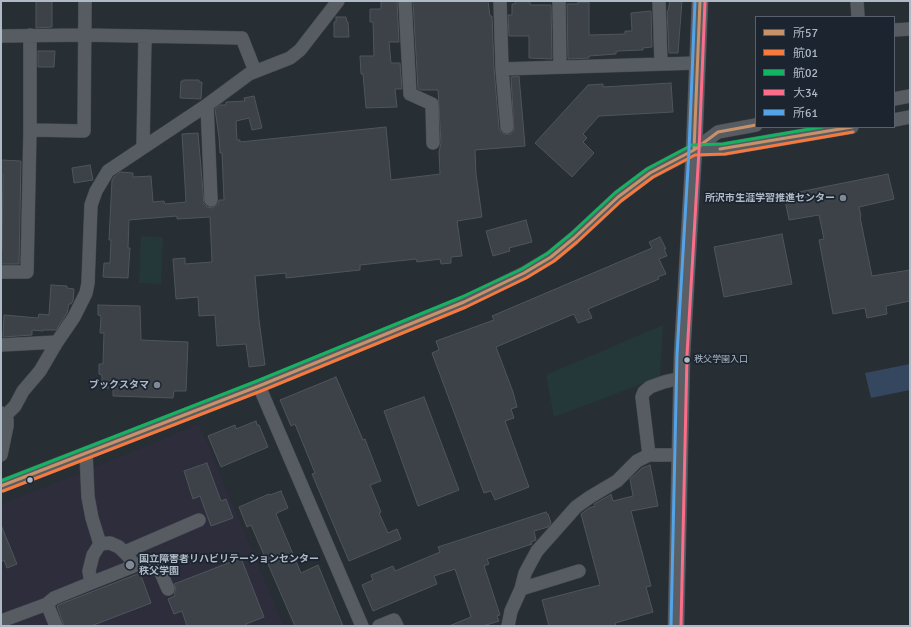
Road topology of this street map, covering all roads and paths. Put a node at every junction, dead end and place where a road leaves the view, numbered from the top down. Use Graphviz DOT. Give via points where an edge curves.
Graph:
graph roads {
  1 [pos="85,1"];
  2 [pos="338,1"];
  3 [pos="405,1"];
  4 [pos="500,1"];
  5 [pos="559,1"];
  6 [pos="659,1"];
  7 [pos="700,1"];
  8 [pos="857,1"];
  9 [pos="858,16"];
  10 [pos="910,29"];
  11 [pos="895,30"];
  12 [pos="30,35"];
  13 [pos="85,35"];
  14 [pos="1,36"];
  15 [pos="145,36"];
  16 [pos="697,63"];
  17 [pos="661,64"];
  18 [pos="560,67"];
  19 [pos="502,69"];
  20 [pos="255,71"];
  21 [pos="910,96"];
  22 [pos="895,99"];
  23 [pos="207,105"];
  24 [pos="910,117"];
  25 [pos="895,120"];
  26 [pos="755,125"];
  27 [pos="507,127"];
  28 [pos="846,128"];
  29 [pos="30,130"];
  30 [pos="433,143"];
  31 [pos="143,147"];
  32 [pos="694,150"];
  33 [pos="211,200"];
  34 [pos="1,272"];
  35 [pos="57,342"];
  36 [pos="1,345"];
  37 [pos="681,378"];
  38 [pos="259,386"];
  39 [pos="3,415"];
  40 [pos="86,453"];
  41 [pos="1,455"];
  42 [pos="649,455"];
  43 [pos="680,455"];
  44 [pos="1,486"];
  45 [pos="200,520"];
  46 [pos="100,544"];
  47 [pos="125,552"];
  48 [pos="133,567"];
  49 [pos="579,571"];
  50 [pos="91,583"];
  51 [pos="168,589"];
  52 [pos="520,589"];
  53 [pos="47,604"];
  54 [pos="1,621"];
  55 [pos="56,626"];
  56 [pos="362,626"];
  57 [pos="379,626"];
  58 [pos="397,626"];
  59 [pos="508,626"];
  60 [pos="676,626"];
  1 -- 13 [label="street"];
  2 -- 20 [label="street" via="300,50 290,58"];
  3 -- 30 [label="street" via="410,94 432,104"];
  4 -- 19 [label="street"];
  5 -- 18 [label="street"];
  6 -- 17 [label="street"];
  7 -- 16 [label="main road"];
  8 -- 9 [label="street"];
  10 -- 11 [label="street"];
  12 -- 13 [label="street"];
  12 -- 14 [label="street"];
  12 -- 29 [label="street"];
  13 -- 15 [label="street"];
  13 -- 29 [label="street" via="84,131"];
  15 -- 20 [label="street" via="242,38"];
  15 -- 31 [label="street"];
  16 -- 17 [label="street"];
  16 -- 32 [label="main road"];
  17 -- 18 [label="street"];
  18 -- 19 [label="street"];
  19 -- 27 [label="street"];
  20 -- 23 [label="street"];
  21 -- 22 [label="street"];
  23 -- 31 [label="street"];
  23 -- 33 [label="street"];
  24 -- 25 [label="street"];
  26 -- 32 [label="street" via="718,132"];
  28 -- 32 [label="street" via="724,149"];
  29 -- 34 [label="street" via="28,272"];
  31 -- 35 [label="street" via="108,171 96,191 91,205 86,292 74,317"];
  32 -- 37 [label="main road"];
  32 -- 38 [label="street" via="650,173 618,197 574,238 524,273 464,302"];
  35 -- 36 [label="street"];
  35 -- 39 [label="street" via="15,406"];
  37 -- 42 [label="street" via="650,387 644,392 642,397"];
  37 -- 43 [label="main road"];
  38 -- 40 [label="street"];
  38 -- 56 [label="street"];
  39 -- 41 [label="street" via="7,420 7,426"];
  40 -- 44 [label="street"];
  40 -- 46 [label="street" via="88,497"];
  42 -- 43 [label="street"];
  42 -- 52 [label="street" via="637,461 617,481 576,507 537,551"];
  43 -- 60 [label="main road"];
  45 -- 47 [label="street"];
  46 -- 47 [label="street" via="110,542"];
  46 -- 50 [label="street" via="93,555 89,571"];
  47 -- 48 [label="street"];
  48 -- 50 [label="street"];
  48 -- 51 [label="street" via="144,562 159,568"];
  49 -- 52 [label="street"];
  50 -- 53 [label="street" via="54,598"];
  52 -- 59 [label="street" via="511,610"];
  53 -- 54 [label="street"];
  53 -- 55 [label="street"];
  57 -- 58 [label="street" via="394,620"];
}
